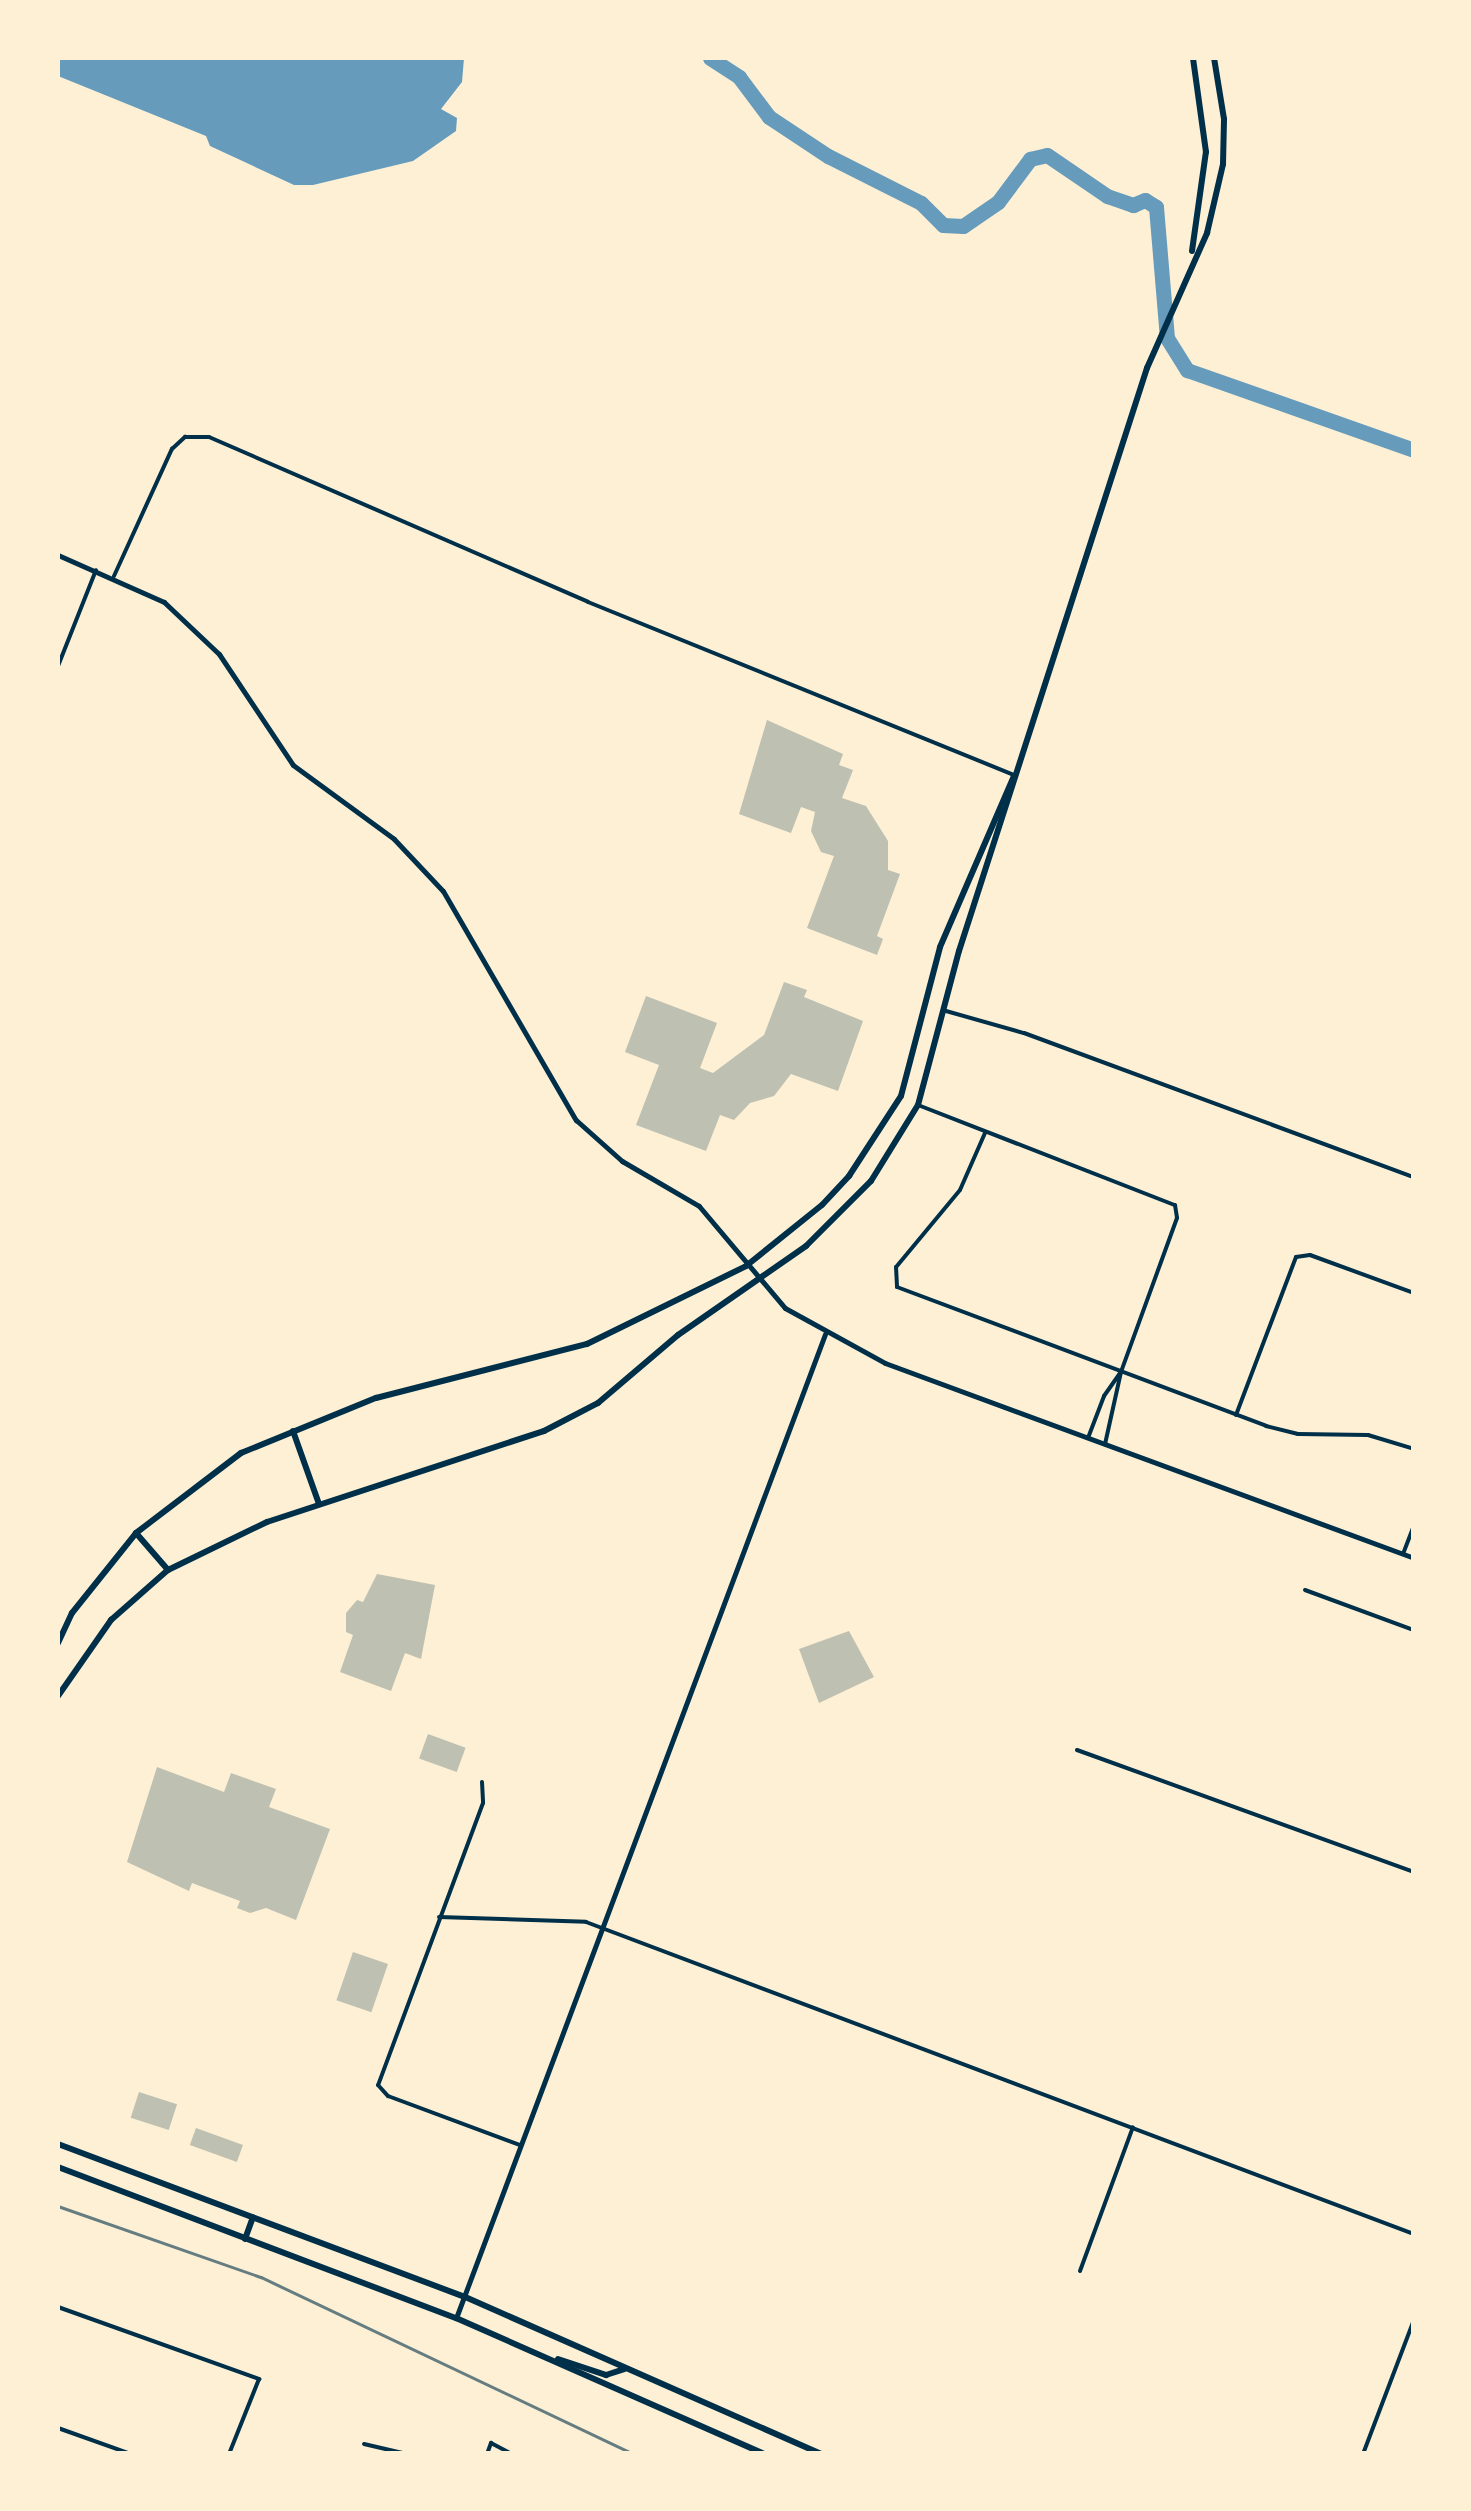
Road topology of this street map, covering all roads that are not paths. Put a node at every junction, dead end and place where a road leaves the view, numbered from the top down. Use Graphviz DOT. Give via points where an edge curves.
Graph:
graph roads {
  1 [pos="1193,58"];
  2 [pos="1214,58"];
  3 [pos="1191,257"];
  4 [pos="58,555"];
  5 [pos="96,570"];
  6 [pos="114,576"];
  7 [pos="58,666"];
  8 [pos="1014,775"];
  9 [pos="932,983"];
  10 [pos="951,987"];
  11 [pos="946,1011"];
  12 [pos="901,1096"];
  13 [pos="918,1105"];
  14 [pos="985,1133"];
  15 [pos="1414,1177"];
  16 [pos="746,1266"];
  17 [pos="757,1281"];
  18 [pos="1414,1293"];
  19 [pos="825,1334"];
  20 [pos="1121,1372"];
  21 [pos="1236,1415"];
  22 [pos="293,1431"];
  23 [pos="1088,1438"];
  24 [pos="1105,1444"];
  25 [pos="1414,1449"];
  26 [pos="320,1504"];
  27 [pos="1414,1525"];
  28 [pos="136,1533"];
  29 [pos="1402,1554"];
  30 [pos="1414,1558"];
  31 [pos="168,1570"];
  32 [pos="1305,1590"];
  33 [pos="1414,1630"];
  34 [pos="58,1644"];
  35 [pos="58,1696"];
  36 [pos="1077,1750"];
  37 [pos="482,1782"];
  38 [pos="1414,1872"];
  39 [pos="439,1918"];
  40 [pos="603,1928"];
  41 [pos="1133,2127"];
  42 [pos="58,2144"];
  43 [pos="520,2145"];
  44 [pos="58,2167"];
  45 [pos="253,2217"];
  46 [pos="1414,2234"];
  47 [pos="244,2239"];
  48 [pos="1080,2271"];
  49 [pos="463,2296"];
  50 [pos="58,2307"];
  51 [pos="456,2318"];
  52 [pos="1414,2320"];
  53 [pos="552,2358"];
  54 [pos="624,2369"];
  55 [pos="58,2428"];
  56 [pos="364,2444"];
  57 [pos="131,2454"];
  58 [pos="229,2454"];
  59 [pos="407,2454"];
  60 [pos="487,2454"];
  61 [pos="512,2454"];
  62 [pos="764,2454"];
  63 [pos="821,2454"];
  64 [pos="1363,2454"];
  1 -- 3 [label="main road" via="1206,152"];
  2 -- 3 [label="main road" via="1223,164 1206,232"];
  3 -- 8 [label="main road" via="1147,368"];
  4 -- 5 [label="street"];
  5 -- 6 [label="street"];
  5 -- 7 [label="street"];
  6 -- 8 [label="street" via="172,448 185,437 209,437 588,602"];
  6 -- 16 [label="street" via="164,602 219,654 293,765 394,840 443,891 576,1120 613,1155 699,1206"];
  8 -- 9 [label="main road" via="971,866"];
  8 -- 10 [label="main road"];
  9 -- 10 [label="main road"];
  9 -- 12 [label="main road"];
  10 -- 11 [label="main road"];
  11 -- 13 [label="main road"];
  11 -- 15 [label="street" via="1024,1033"];
  12 -- 13 [label="main road"];
  12 -- 16 [label="main road" via="849,1176"];
  13 -- 14 [label="street"];
  13 -- 17 [label="main road" via="871,1181 806,1246"];
  14 -- 20 [label="street" via="1177,1209"];
  14 -- 20 [label="street" via="960,1190 892,1277 917,1296"];
  16 -- 17 [label="street"];
  16 -- 22 [label="main road" via="587,1344 376,1398"];
  17 -- 19 [label="street"];
  17 -- 26 [label="main road" via="678,1335 598,1404 544,1431"];
  18 -- 21 [label="street" via="1300,1254"];
  19 -- 23 [label="street"];
  19 -- 40 [label="street"];
  20 -- 21 [label="street"];
  20 -- 23 [label="street"];
  20 -- 24 [label="street"];
  21 -- 25 [label="street" via="1290,1432 1368,1436"];
  22 -- 26 [label="main road"];
  22 -- 28 [label="main road" via="203,1476"];
  23 -- 24 [label="street"];
  24 -- 29 [label="street"];
  26 -- 31 [label="main road"];
  27 -- 29 [label="street"];
  28 -- 31 [label="main road"];
  28 -- 34 [label="main road" via="72,1613"];
  29 -- 30 [label="street"];
  31 -- 35 [label="main road" via="111,1620"];
  32 -- 33 [label="street"];
  36 -- 38 [label="street"];
  37 -- 39 [label="street" via="483,1803"];
  39 -- 40 [label="street"];
  39 -- 43 [label="street" via="378,2085 388,2096"];
  40 -- 41 [label="street"];
  40 -- 43 [label="street"];
  41 -- 46 [label="street"];
  41 -- 48 [label="street"];
  42 -- 45 [label="main road"];
  43 -- 49 [label="street"];
  44 -- 47 [label="main road"];
  45 -- 47 [label="main road"];
  45 -- 49 [label="main road"];
  47 -- 51 [label="main road"];
  49 -- 51 [label="street"];
  49 -- 54 [label="main road"];
  50 -- 58 [label="street" via="259,2380"];
  51 -- 53 [label="main road"];
  52 -- 64 [label="street"];
  53 -- 54 [label="main road" via="606,2375"];
  53 -- 62 [label="main road"];
  54 -- 63 [label="main road"];
  55 -- 57 [label="street"];
  56 -- 59 [label="street"];
  60 -- 61 [label="street" via="491,2443"];
}
